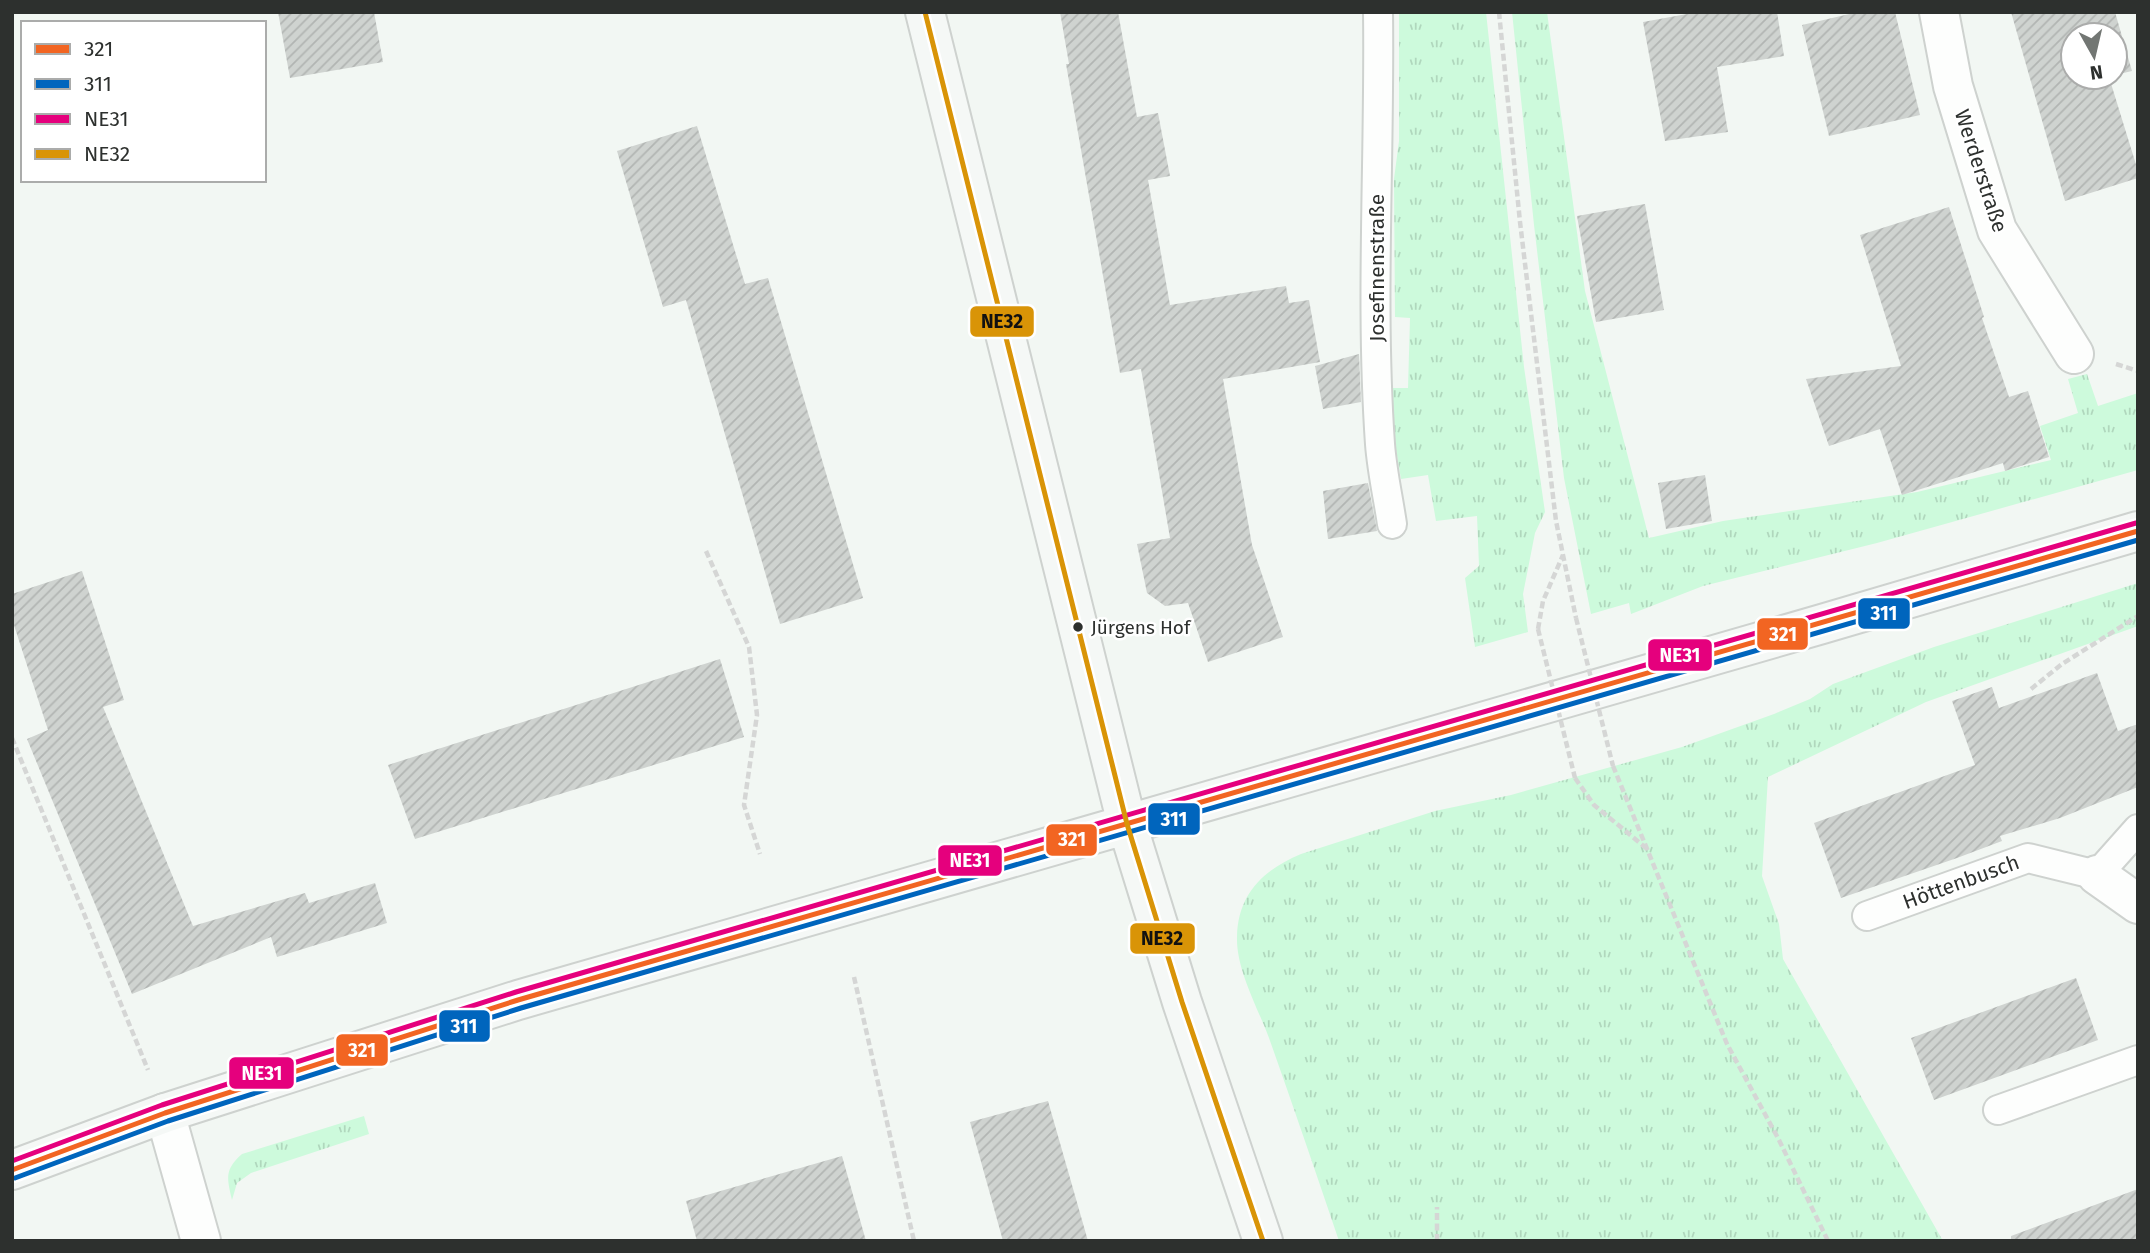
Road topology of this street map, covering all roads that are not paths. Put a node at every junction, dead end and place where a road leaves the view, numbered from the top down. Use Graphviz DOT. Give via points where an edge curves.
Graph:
graph roads {
  1 [pos="925,12"];
  2 [pos="1378,12"];
  3 [pos="1939,12"];
  4 [pos="2074,354"];
  5 [pos="1392,523"];
  6 [pos="2138,531"];
  7 [pos="1127,824"];
  8 [pos="2138,829"];
  9 [pos="2096,875"];
  10 [pos="2138,904"];
  11 [pos="1867,916"];
  12 [pos="2138,1060"];
  13 [pos="1998,1110"];
  14 [pos="165,1113"];
  15 [pos="12,1170"];
  16 [pos="201,1241"];
  17 [pos="1263,1241"];
  1 -- 7 [label="street"];
  2 -- 5 [label="lane, Josefinenstraße" via="1375,296 1380,447"];
  3 -- 4 [label="street, Werderstraße" via="1953,86 1997,230"];
  6 -- 7 [label="street"];
  7 -- 14 [label="street" via="518,1000"];
  7 -- 17 [label="street"];
  8 -- 9 [label="lane"];
  9 -- 10 [label="street, Höttenbusch"];
  9 -- 11 [label="lane, Höttenbusch" via="2028,858"];
  12 -- 13 [label="lane"];
  14 -- 15 [label="street"];
  14 -- 16 [label="street"];
}
